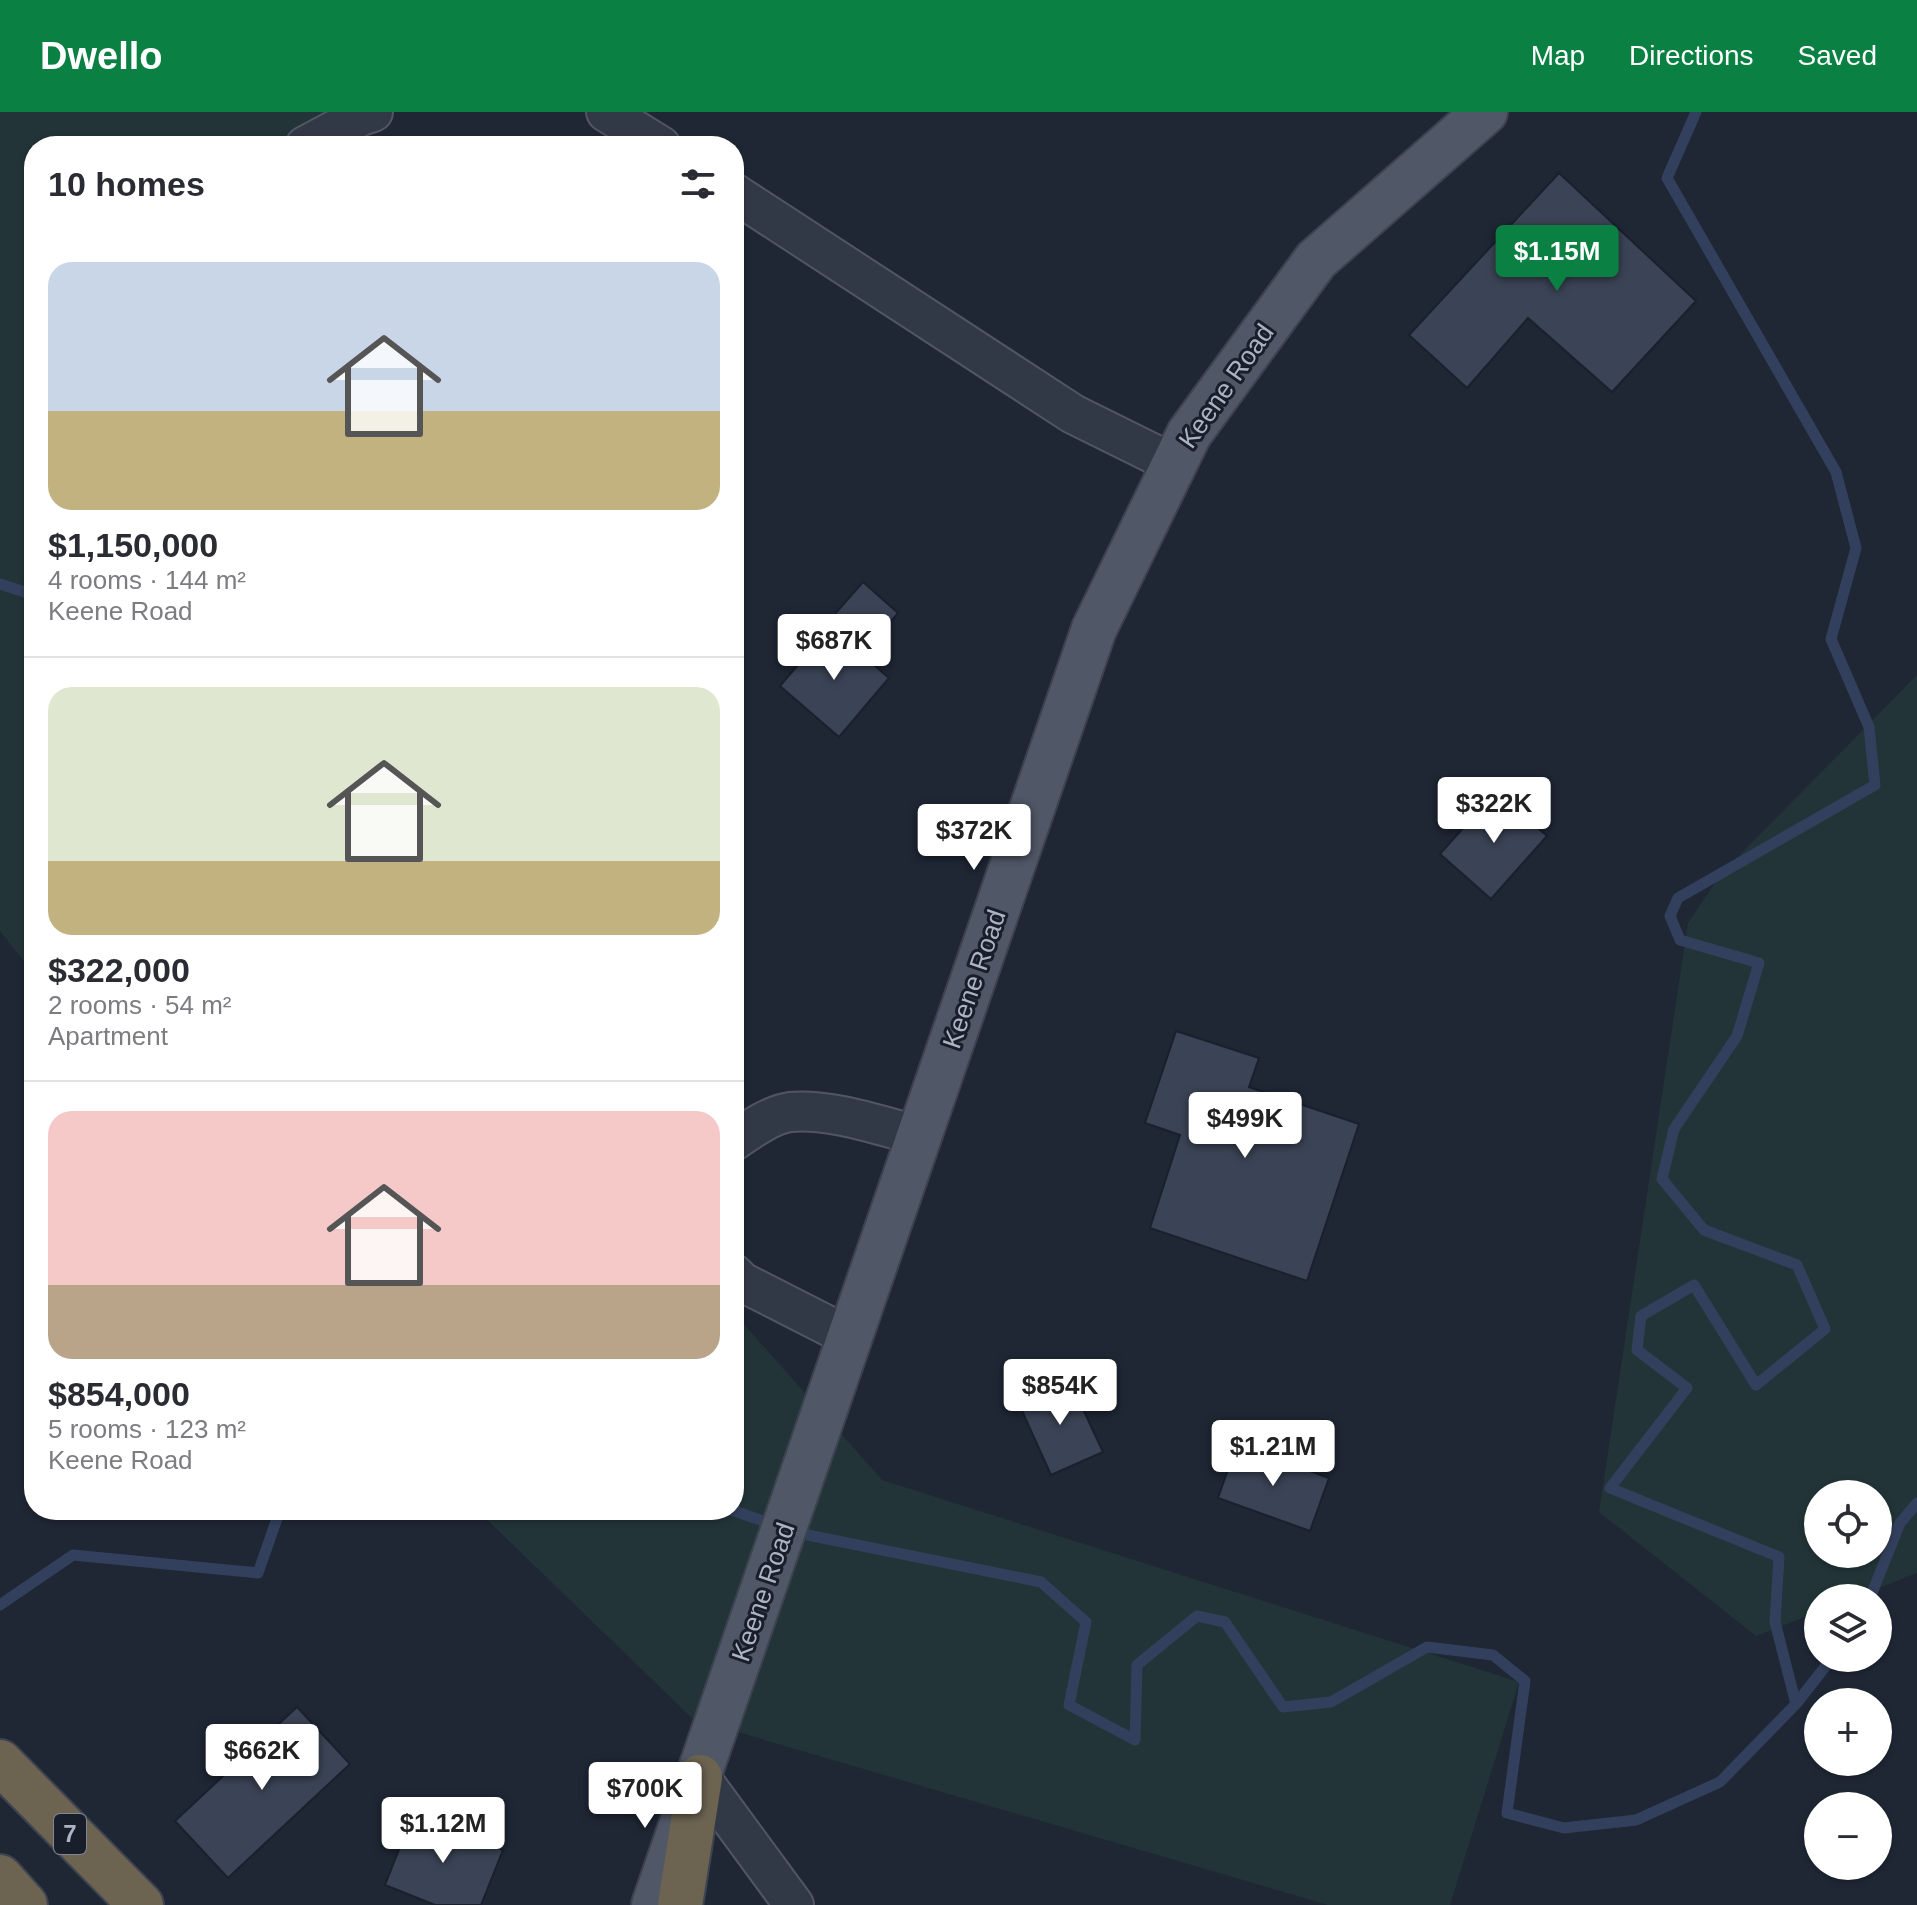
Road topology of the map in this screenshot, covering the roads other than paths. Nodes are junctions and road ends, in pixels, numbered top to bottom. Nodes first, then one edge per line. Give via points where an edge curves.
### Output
1 (373, 112) edge
2 (606, 112) edge
3 (1485, 112) edge
4 (324, 136) edge
5 (645, 136) edge
6 (744, 200) edge
7 (1174, 464) junction
8 (744, 1134) edge
9 (920, 1136) junction
10 (744, 1283) edge
11 (850, 1337) junction
12 (0, 1762) edge
13 (700, 1777) junction
14 (0, 1877) edge
15 (25, 1905) edge
16 (141, 1905) edge
17 (654, 1905) edge
18 (680, 1905) edge
19 (794, 1905) edge

1 - 4 street
2 - 5 street
3 - 7 main road, Keene Road via 1316,260 1189,434
6 - 7 street via 1073,414
7 - 9 main road, Keene Road via 1094,629
8 - 9 street via 788,1112 855,1120
9 - 11 main road, Keene Road
10 - 11 street
11 - 13 main road, Keene Road
12 - 16 highway, 7
13 - 17 main road, Keene Road
13 - 18 highway
13 - 19 street
14 - 15 highway

